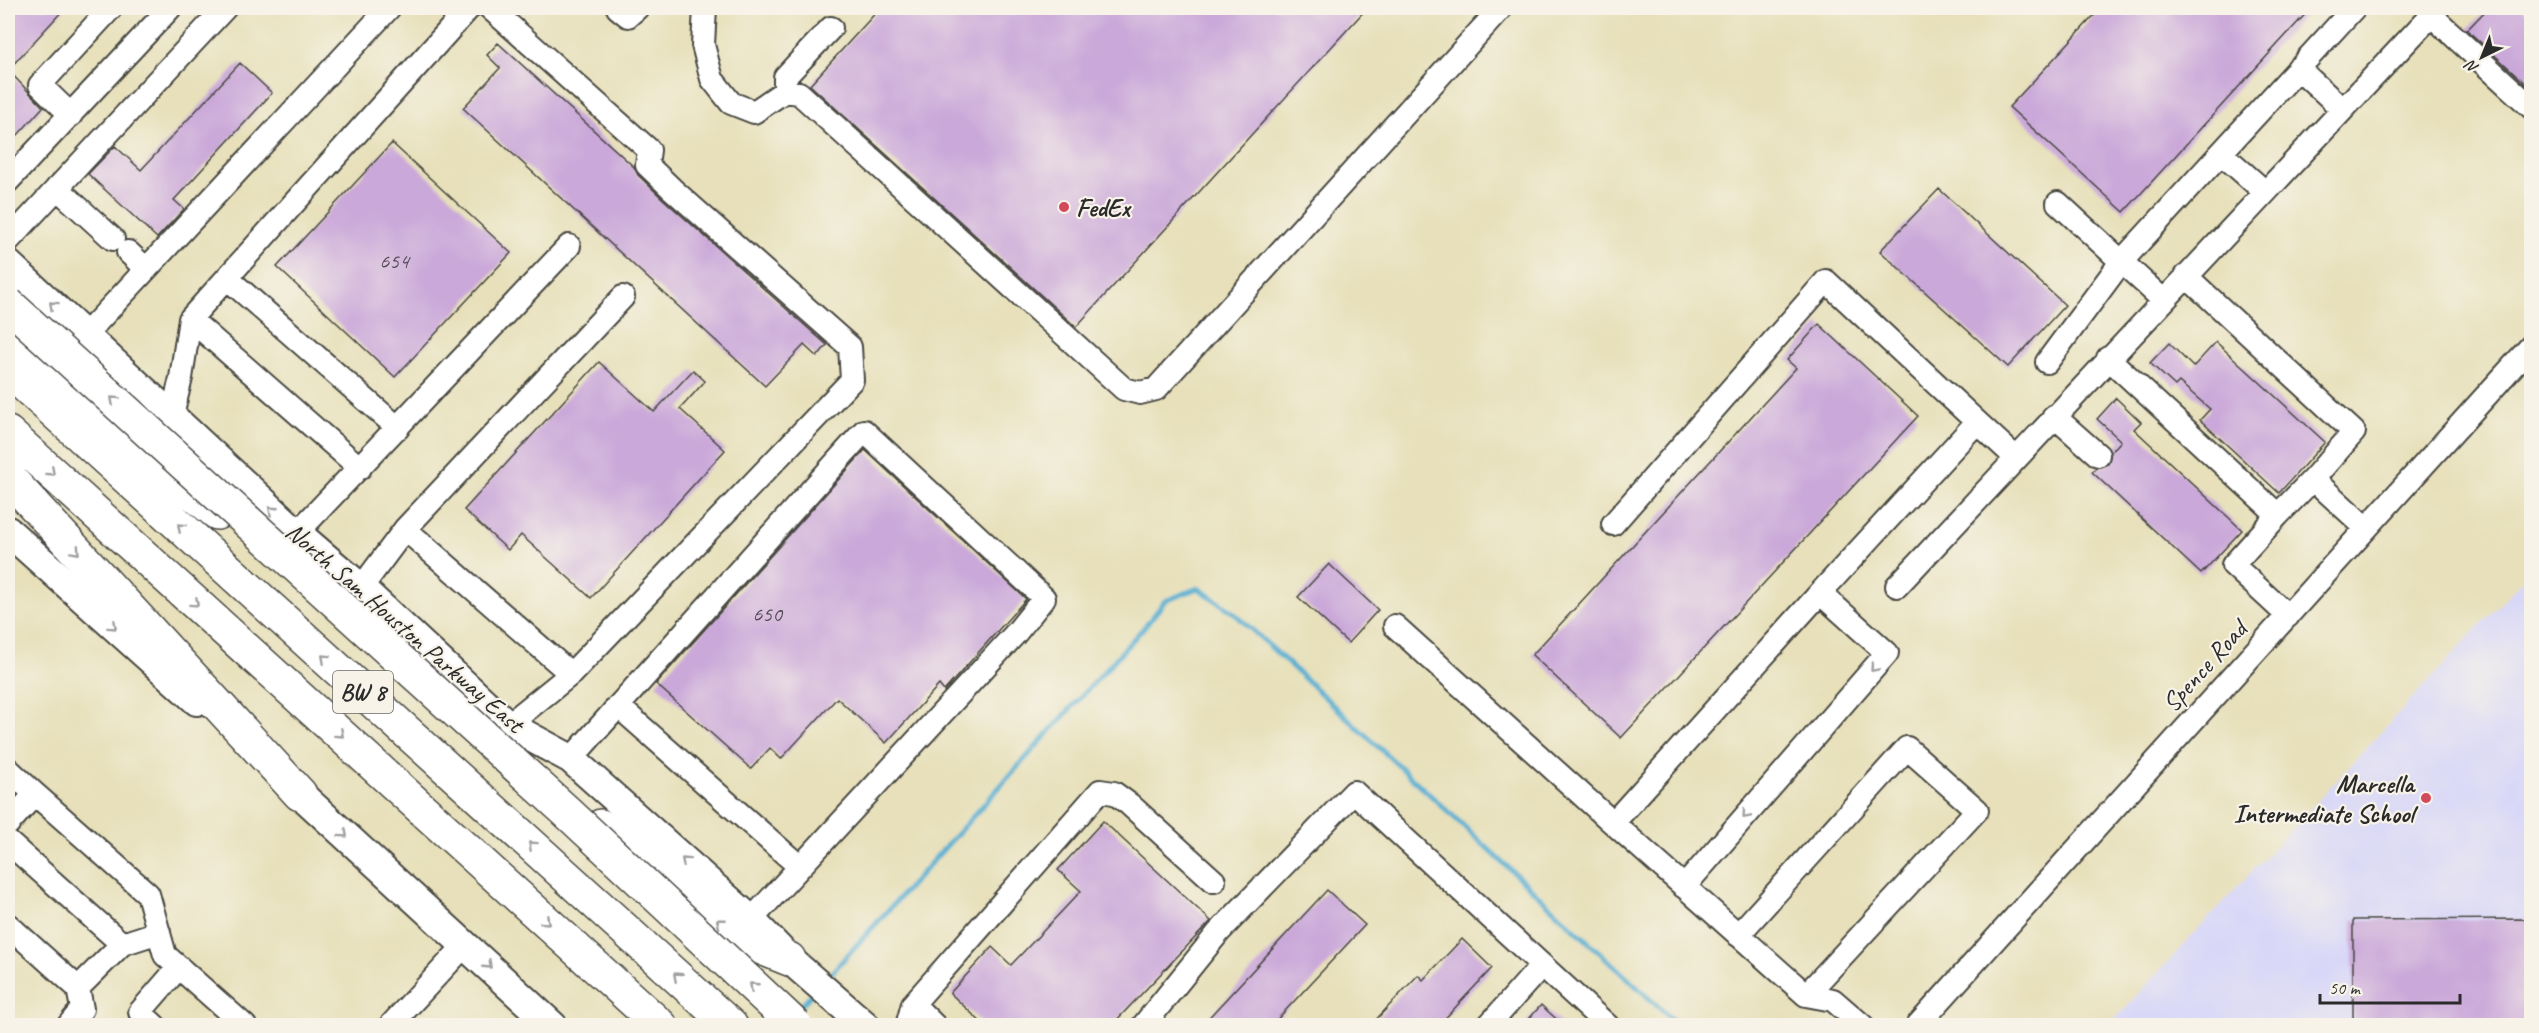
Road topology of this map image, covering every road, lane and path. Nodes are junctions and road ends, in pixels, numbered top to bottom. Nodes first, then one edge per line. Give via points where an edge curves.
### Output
1 (111, 8) edge
2 (170, 8) edge
3 (225, 8) edge
4 (388, 8) edge
5 (469, 8) edge
6 (490, 8) edge
7 (618, 8) edge
8 (638, 8) edge
9 (705, 8) edge
10 (1501, 8) edge
11 (2354, 8) edge
12 (2434, 11) edge
13 (831, 28) dead end
14 (2298, 68) junction
15 (785, 91) junction
16 (2532, 108) edge
17 (2342, 109) junction
18 (71, 115) junction
19 (2221, 153) junction
20 (10, 173) edge
21 (57, 188) junction
22 (2265, 192) junction
23 (2058, 203) dead end
24 (8, 241) edge
25 (569, 246) dead end
26 (2121, 262) junction
27 (8, 264) edge
28 (146, 269) junction
29 (2186, 276) junction
30 (227, 278) junction
31 (623, 297) dead end
32 (2163, 300) junction
33 (8, 304) edge
34 (190, 319) junction
35 (86, 334) junction
36 (2532, 345) edge
37 (8, 348) edge
38 (2108, 358) junction
39 (2047, 362) dead end
40 (8, 369) edge
41 (171, 415) junction
42 (2054, 416) junction
43 (1977, 422) junction
44 (398, 428) junction
45 (8, 432) edge
46 (2098, 455) dead end
47 (2015, 457) junction
48 (360, 468) junction
49 (8, 477) edge
50 (2313, 479) junction
51 (2278, 515) junction
52 (1613, 524) dead end
53 (2366, 528) junction
54 (405, 529) junction
55 (8, 531) edge
56 (297, 533) junction
57 (1897, 586) dead end
58 (361, 588) junction
59 (1820, 593) junction
60 (2288, 616) junction
61 (1395, 626) dead end
62 (572, 674) junction
63 (618, 706) junction
64 (508, 725) junction
65 (571, 759) junction
66 (8, 769) edge
67 (35, 794) junction
68 (300, 794) junction
69 (1613, 823) junction
70 (8, 824) edge
71 (8, 842) edge
72 (800, 867) junction
73 (1214, 881) dead end
74 (1684, 887) junction
75 (751, 921) junction
76 (8, 925) edge
77 (159, 932) junction
78 (1738, 935) junction
79 (122, 944) junction
80 (466, 944) junction
81 (789, 959) junction
82 (1542, 965) junction
83 (179, 967) junction
84 (78, 988) junction
85 (1806, 995) junction
86 (913, 1004) junction
87 (726, 1020) edge
88 (68, 1026) edge
89 (155, 1026) edge
90 (245, 1026) edge
91 (390, 1026) edge
92 (553, 1026) edge
93 (661, 1026) edge
94 (796, 1026) edge
95 (866, 1026) edge
96 (907, 1026) edge
97 (936, 1026) edge
98 (1143, 1026) edge
99 (1488, 1026) edge
100 (1608, 1026) edge
101 (1863, 1026) edge
102 (1917, 1026) edge

1 - 18 street via 40,85
2 - 18 street
3 - 21 street
4 - 28 street
5 - 30 street
6 - 62 street via 649,150 647,165 672,189 850,347 852,380
7 - 8 street via 628,16
9 - 15 street via 704,45 712,79 731,103 754,112
10 - 15 street via 1156,389 1140,393 1124,389 799,93
11 - 14 street
12 - 16 street
12 - 17 street
13 - 15 street via 786,77
14 - 17 street
14 - 19 street
17 - 22 street
18 - 20 street
19 - 22 street
19 - 26 street
21 - 24 street
21 - 28 street
22 - 29 street
23 - 26 street
25 - 44 street
26 - 32 street
26 - 39 street
35 -> 27 main road, North Sam Houston Parkway East
28 - 35 street
29 - 32 street
29 - 50 street via 2354,432
30 - 34 street
30 - 44 street
31 - 54 street
32 - 38 street
94 -> 33 highway, bridge via 567,812
34 - 41 street
34 - 48 street
35 - 41 main road, North Sam Houston Parkway East
36 - 53 street, Spence Road
81 -> 37 highway via 741,940 91,410
38 - 42 street
38 - 51 street
87 -> 40 highway, BW 8
56 -> 41 main road, North Sam Houston Parkway East
42 - 46 street
42 - 47 street
43 - 47 street
43 - 52 street via 1826,281
43 - 59 street
44 - 48 street
45 -> 93 highway, BW 8
47 - 57 street
48 - 56 street
49 -> 68 highway
50 - 51 street
50 - 53 street
51 - 60 street via 2233,565
53 - 60 street, Spence Road
54 - 58 street
54 - 62 street
55 -> 68 main road
56 - 58 main road, North Sam Houston Parkway East
58 - 64 main road, North Sam Houston Parkway East
59 - 69 street
59 -> 74 street via 1887,653
60 - 102 street, Spence Road
61 - 69 street
62 - 64 street
63 - 65 street
63 - 72 street
63 - 72 street via 864,431 1044,598
64 - 65 main road, North Sam Houston Parkway East
75 -> 65 main road, North Sam Houston Parkway East
66 - 67 street
67 - 70 street
67 - 77 street via 148,894
68 -> 80 main road
69 - 74 street
71 - 79 street
72 - 75 street
73 - 86 street via 1129,804 1114,793 1100,791
74 - 78 street
75 - 81 main road, North Sam Houston Parkway East
76 - 84 street
77 - 79 street
77 - 83 street via 165,955
78 - 85 street
78 - 85 street via 1907,748 1977,810
79 - 84 street
80 - 91 street
80 -> 92 main road
81 - 95 main road, North Sam Houston Parkway East
82 - 98 street via 1354,792 1218,933
82 - 99 street
82 - 100 street
83 - 89 street via 140,1012
83 - 90 street
84 - 88 street via 82,1010
85 - 101 street via 1833,1000
86 - 96 street
86 - 97 street

